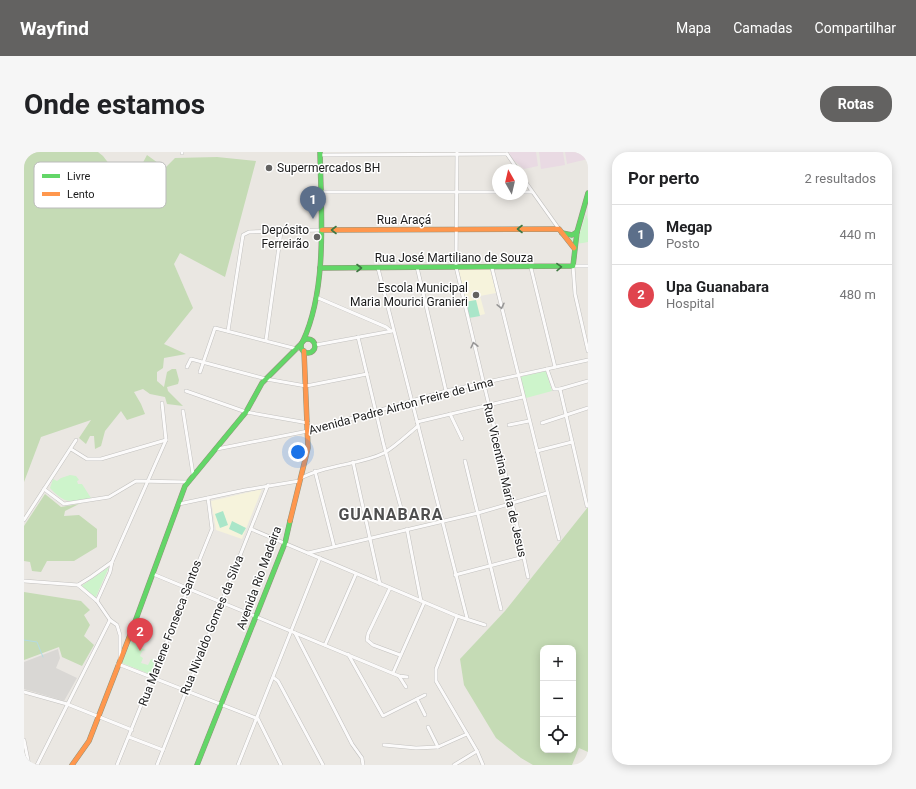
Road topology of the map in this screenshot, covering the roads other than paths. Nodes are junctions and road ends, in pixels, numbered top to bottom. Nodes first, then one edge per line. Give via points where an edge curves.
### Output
1 (320, 153) edge
2 (457, 153) edge
3 (506, 153) edge
4 (514, 164) edge
5 (528, 186) edge
6 (456, 191) junction
7 (321, 192) junction
8 (492, 192) edge
9 (528, 192) edge
10 (532, 192) junction
11 (588, 192) edge
12 (456, 229) junction
13 (559, 229) junction
14 (322, 230) junction
15 (281, 232) junction
16 (576, 232) junction
17 (562, 234) junction
18 (574, 248) junction
19 (573, 266) junction
20 (588, 266) edge
21 (417, 267) junction
22 (456, 267) junction
23 (320, 268) junction
24 (378, 268) junction
25 (492, 268) junction
26 (531, 268) junction
27 (316, 297) junction
28 (310, 323) junction
29 (228, 331) junction
30 (392, 331) junction
31 (358, 337) junction
32 (266, 340) junction
33 (313, 340) junction
34 (302, 342) junction
35 (316, 345) junction
36 (301, 350) junction
37 (588, 351) edge
38 (311, 352) junction
39 (588, 360) edge
40 (203, 362) junction
41 (187, 367) dead end
42 (305, 367) junction
43 (555, 367) junction
44 (547, 369) junction
45 (200, 372) dead end
46 (367, 374) junction
47 (518, 375) junction
48 (266, 379) junction
49 (588, 381) edge
50 (483, 383) junction
51 (306, 386) junction
52 (560, 389) junction
53 (186, 391) dead end
54 (446, 391) junction
55 (523, 397) junction
56 (411, 401) junction
57 (162, 403) dead end
58 (488, 406) junction
59 (588, 408) edge
60 (183, 411) dead end
61 (246, 412) junction
62 (375, 412) junction
63 (450, 414) junction
64 (567, 416) junction
65 (529, 421) junction
66 (417, 422) junction
67 (308, 423) junction
68 (542, 423) dead end
69 (418, 426) junction
70 (509, 426) dead end
71 (308, 431) junction
72 (462, 439) dead end
73 (76, 440) dead end
74 (166, 440) junction
75 (572, 442) junction
76 (71, 448) junction
77 (214, 449) junction
78 (386, 451) junction
79 (537, 451) junction
80 (466, 461) dead end
81 (353, 462) junction
82 (315, 471) junction
83 (193, 474) junction
84 (300, 480) junction
85 (148, 481) junction
86 (187, 482) junction
87 (268, 485) junction
88 (44, 488) junction
89 (547, 493) junction
90 (208, 498) junction
91 (512, 502) junction
92 (179, 504) junction
93 (587, 506) dead end
94 (478, 512) junction
95 (404, 519) dead end
96 (24, 520) edge
97 (441, 521) junction
98 (251, 529) junction
99 (407, 529) junction
100 (370, 537) junction
101 (559, 539) dead end
102 (285, 543) junction
103 (334, 546) junction
104 (308, 553) junction
105 (524, 557) junction
106 (320, 558) junction
107 (112, 562) junction
108 (490, 566) junction
109 (152, 574) junction
110 (356, 574) junction
111 (455, 575) junction
112 (528, 577) dead end
113 (24, 581) edge
114 (380, 584) junction
115 (78, 585) junction
116 (188, 588) junction
117 (390, 588) junction
118 (97, 601) junction
119 (422, 602) junction
120 (222, 603) junction
121 (501, 609) dead end
122 (255, 616) junction
123 (457, 616) junction
124 (467, 618) junction
125 (110, 620) junction
126 (485, 625) dead end
127 (294, 632) junction
128 (325, 645) junction
129 (348, 654) junction
130 (400, 655) junction
131 (119, 662) junction
132 (393, 673) junction
133 (399, 676) junction
134 (407, 677) dead end
135 (153, 678) junction
136 (274, 678) junction
137 (406, 687) dead end
138 (186, 691) junction
139 (24, 692) edge
140 (425, 695) dead end
141 (417, 699) junction
142 (67, 704) junction
143 (221, 705) junction
144 (425, 715) dead end
145 (99, 717) junction
146 (258, 719) junction
147 (428, 727) dead end
148 (132, 730) junction
149 (466, 734) junction
150 (129, 737) junction
151 (24, 740) edge
152 (384, 745) dead end
153 (438, 747) junction
154 (163, 750) junction
155 (477, 751) junction
156 (364, 764) edge
157 (29, 765) edge
158 (37, 765) edge
159 (72, 765) edge
160 (117, 765) edge
161 (157, 765) edge
162 (197, 765) edge
163 (238, 765) edge
164 (281, 765) edge
165 (323, 765) edge
166 (454, 765) edge
167 (483, 765) edge

1 - 2 street
1 - 7 street
2 - 3 street
2 - 6 street, Rua Vicentina Maria de Jesus
3 - 4 street
5 - 10 street
6 - 7 street
6 - 8 street
6 - 12 street, Rua Vicentina Maria de Jesus
7 - 14 street
9 - 10 street
10 - 13 street
11 - 16 street
13 -> 12 street, Rua Araçá
12 -> 14 street, Rua Araçá
12 - 22 street, Rua Vicentina Maria de Jesus
13 - 17 street
14 - 15 street, Rua Araçá
14 - 23 street
15 - 29 street, Rua Araçá via 249,232 243,235
15 - 32 street
16 - 17 street via 572,235
16 - 18 street
17 - 18 street
18 - 19 street
19 - 20 street, Rua José Martiliano de Souza
26 -> 19 street, Rua José Martiliano de Souza
19 - 37 street via 575,294
21 - 22 street, Rua José Martiliano de Souza
21 - 24 street, Rua José Martiliano de Souza
21 - 54 street
22 - 25 street, Rua José Martiliano de Souza
50 -> 22 street, Rua Vicentina Maria de Jesus
23 -> 24 street, Rua José Martiliano de Souza
23 - 27 street
24 - 30 street
25 - 26 street, Rua José Martiliano de Souza
25 -> 47 street
26 - 43 street
27 - 28 street
27 - 30 street
28 - 33 street
28 - 34 street
29 - 32 street
29 - 40 street via 215,328
30 - 31 street
30 - 56 street
31 - 35 street
31 - 46 street
32 - 36 street
33 - 34 street via 309,338
33 - 35 street
34 - 36 street
35 - 38 street
36 - 38 street
36 - 42 street, Avenida Rio Madeira
36 - 48 street
38 - 42 street, Avenida Rio Madeira
39 - 43 street, Avenida Padre Airton Freire de Lima
40 - 41 street via 191,359
40 - 45 street
40 - 48 street
42 - 51 street, Avenida Rio Madeira
43 - 44 street, Avenida Padre Airton Freire de Lima
44 - 47 street, Avenida Padre Airton Freire de Lima
44 - 52 street via 554,389
46 - 51 street
46 - 62 street
47 - 50 street, Avenida Padre Airton Freire de Lima
47 - 55 street
48 - 51 street
48 - 61 street
49 - 52 street
50 - 54 street, Avenida Padre Airton Freire de Lima
50 - 58 street, Rua Vicentina Maria de Jesus
51 - 67 street, Avenida Rio Madeira
52 - 64 street
53 - 61 street
54 - 56 street, Avenida Padre Airton Freire de Lima
55 - 58 street, Avenida Padre Airton Freire de Lima
55 - 65 street
56 - 62 street, Avenida Padre Airton Freire de Lima
56 - 66 street
57 - 74 street
58 - 63 street, Avenida Padre Airton Freire de Lima
58 - 91 street, Rua Vicentina Maria de Jesus
59 - 64 street
60 - 83 street
61 - 67 street
61 - 77 street
62 - 71 street, Avenida Padre Airton Freire de Lima
62 - 78 street
63 - 66 street, Avenida Padre Airton Freire de Lima
63 - 72 street
64 - 68 street
64 - 75 street
65 - 70 street
65 - 79 street
66 - 69 street
67 - 71 street, Avenida Rio Madeira
69 - 78 street, Avenida Padre Airton Freire de Lima
69 - 97 street
71 - 77 street, Avenida Padre Airton Freire de Lima
71 - 84 street, Avenida Rio Madeira via 308,448
73 - 76 street
74 - 76 street via 101,459 87,459
74 - 85 street
75 - 79 street
75 - 93 street
76 - 88 street
77 - 83 street
78 - 81 street, Avenida Padre Airton Freire de Lima
78 - 95 street
79 - 89 street
80 - 94 street
81 - 82 street, Avenida Padre Airton Freire de Lima
81 - 100 street
82 - 84 street, Avenida Padre Airton Freire de Lima
82 - 103 street
83 - 86 street
84 - 87 street, Avenida Padre Airton Freire de Lima
84 - 102 street, Avenida Rio Madeira
85 - 86 street
85 - 88 street via 136,481 109,498 64,504
85 - 107 street
86 - 92 street
87 - 90 street, Avenida Padre Airton Freire de Lima
87 - 98 street, Rua Nivaldo Gomes da Silva
88 - 96 street
89 - 91 street
89 - 101 street
90 - 92 street, Avenida Padre Airton Freire de Lima
90 - 116 street, Rua Marlene Fonseca Santos via 212,529
91 - 94 street
91 - 105 street, Rua Vicentina Maria de Jesus
92 - 109 street
94 - 97 street
94 - 108 street
97 - 99 street
97 - 111 street
98 - 102 street
98 - 120 street, Rua Nivaldo Gomes da Silva
99 - 100 street
99 - 119 street
100 - 103 street
100 - 114 street
102 - 104 street
102 - 122 street, Avenida Rio Madeira
103 - 104 street
104 - 106 street
105 - 108 street
105 - 112 street, Rua Vicentina Maria de Jesus
106 - 110 street
106 - 127 street
107 - 115 street
107 - 118 street
108 - 111 street
108 - 121 street
109 - 116 street
109 - 131 street
110 - 114 street
110 - 128 street
111 - 124 street
113 - 115 street
114 - 117 street
115 - 118 street
116 - 120 street
116 - 135 street, Rua Marlene Fonseca Santos
117 - 119 street
117 - 130 street via 367,640 373,645
118 - 125 street
119 - 123 street
119 - 130 street
120 - 122 street
120 - 138 street, Rua Nivaldo Gomes da Silva
122 - 127 street
122 - 143 street, Avenida Rio Madeira
123 - 124 street
123 - 149 street via 436,669 437,684
124 - 126 street
125 - 131 street via 117,625 120,635
125 - 142 street
127 - 128 street
127 - 136 street
127 - 156 street
128 - 129 street
129 - 132 street
129 - 141 street via 383,716
130 - 132 street
131 - 135 street
131 - 145 street
132 - 133 street
133 - 134 street
133 - 137 street
135 - 138 street
135 - 148 street, Rua Marlene Fonseca Santos
136 - 146 street
136 - 165 street via 278,681
138 - 143 street
138 - 154 street, Rua Nivaldo Gomes da Silva
139 - 142 street
140 - 141 street
141 - 144 street
142 - 145 street
142 - 158 street
143 - 146 street
143 - 162 street, Avenida Rio Madeira
145 - 148 street
145 - 159 street via 89,741
146 - 163 street
146 - 164 street
147 - 153 street
148 - 150 street, Rua Marlene Fonseca Santos
149 - 153 street
149 - 155 street
150 - 154 street
150 - 160 street, Rua Marlene Fonseca Santos
151 - 157 street
152 - 153 street
154 - 161 street, Rua Nivaldo Gomes da Silva
155 - 166 street
155 - 167 street

